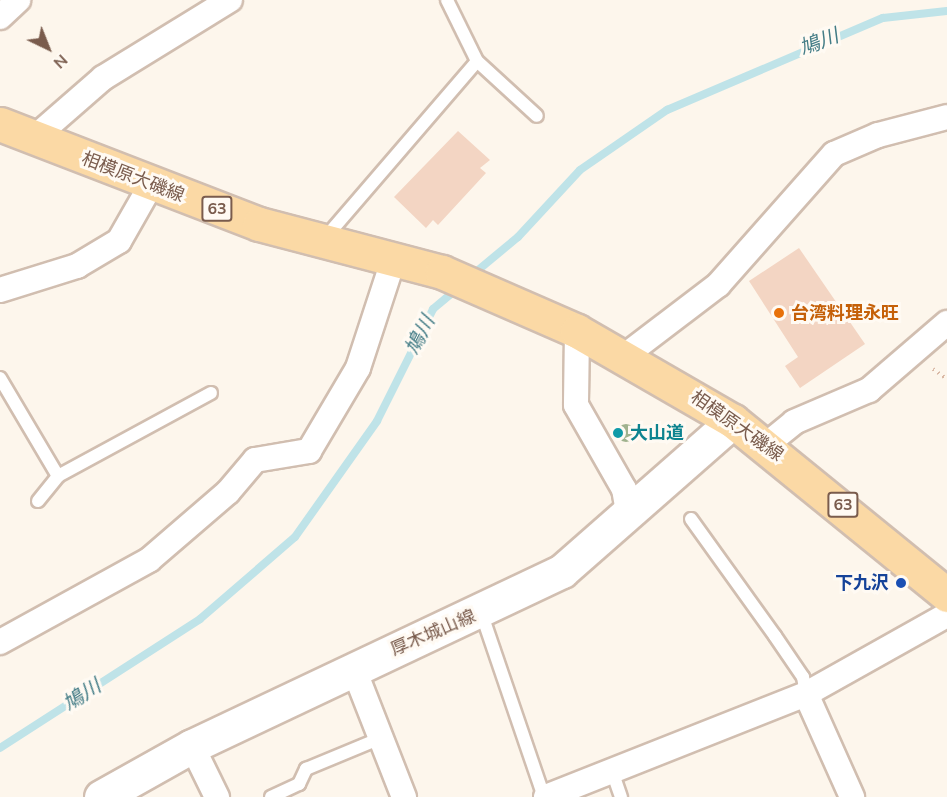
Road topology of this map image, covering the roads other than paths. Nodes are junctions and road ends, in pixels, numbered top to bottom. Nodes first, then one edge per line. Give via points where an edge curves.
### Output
1 (18, 0) edge
2 (231, 0) edge
3 (447, 0) edge
4 (0, 16) edge
5 (477, 62) junction
6 (537, 116) dead end
7 (947, 117) edge
8 (0, 124) edge
9 (33, 139) junction
10 (151, 185) junction
11 (324, 239) junction
12 (394, 258) junction
13 (0, 290) edge
14 (947, 323) edge
15 (577, 331) junction
16 (626, 355) junction
17 (0, 378) edge
18 (210, 393) dead end
19 (733, 421) junction
20 (766, 444) junction
21 (58, 476) junction
22 (38, 501) dead end
23 (629, 517) junction
24 (691, 519) dead end
25 (947, 595) edge
26 (481, 612) junction
27 (947, 615) edge
28 (0, 642) edge
29 (353, 667) junction
30 (806, 694) junction
31 (381, 738) junction
32 (192, 746) junction
33 (612, 771) junction
34 (101, 797) edge
35 (217, 797) edge
36 (271, 797) edge
37 (404, 797) edge
38 (545, 797) edge
39 (621, 797) edge
40 (852, 797) edge

1 - 4 street
2 - 9 street via 103,78
3 - 5 lane
5 - 6 lane
5 - 11 lane
7 - 16 street via 878,135 834,154 718,285
8 - 9 main road, 相模原大磯線 / 63
9 - 10 main road, 相模原大磯線 / 63
10 - 11 main road, 相模原大磯線 / 63 via 259,224
10 - 13 street via 136,218 112,246 77,266
11 - 12 main road, 相模原大磯線 / 63
12 - 15 main road, 相模原大磯線 / 63 via 501,295
12 - 28 street via 358,368 309,451 255,460 228,492 149,560
14 - 20 street via 869,390 794,422
15 - 16 main road, 相模原大磯線 / 63
15 - 23 street via 572,378 576,405 624,489
16 - 19 main road, 相模原大磯線 / 63
17 - 21 lane
18 - 21 lane
19 - 20 main road, 相模原大磯線 / 63
19 - 23 main road, 厚木城山線 via 695,451
20 - 25 main road, 相模原大磯線 / 63
21 - 22 lane
23 - 26 main road, 厚木城山線 via 562,571
24 - 30 lane via 803,677
26 - 29 main road, 厚木城山線
26 - 38 lane
27 - 30 street
29 - 31 street
29 - 32 main road, 厚木城山線
30 - 33 street
30 - 40 street
31 - 36 lane via 306,769 299,784
31 - 37 street
32 - 34 main road, 厚木城山線
32 - 35 street
33 - 38 street
33 - 39 lane

